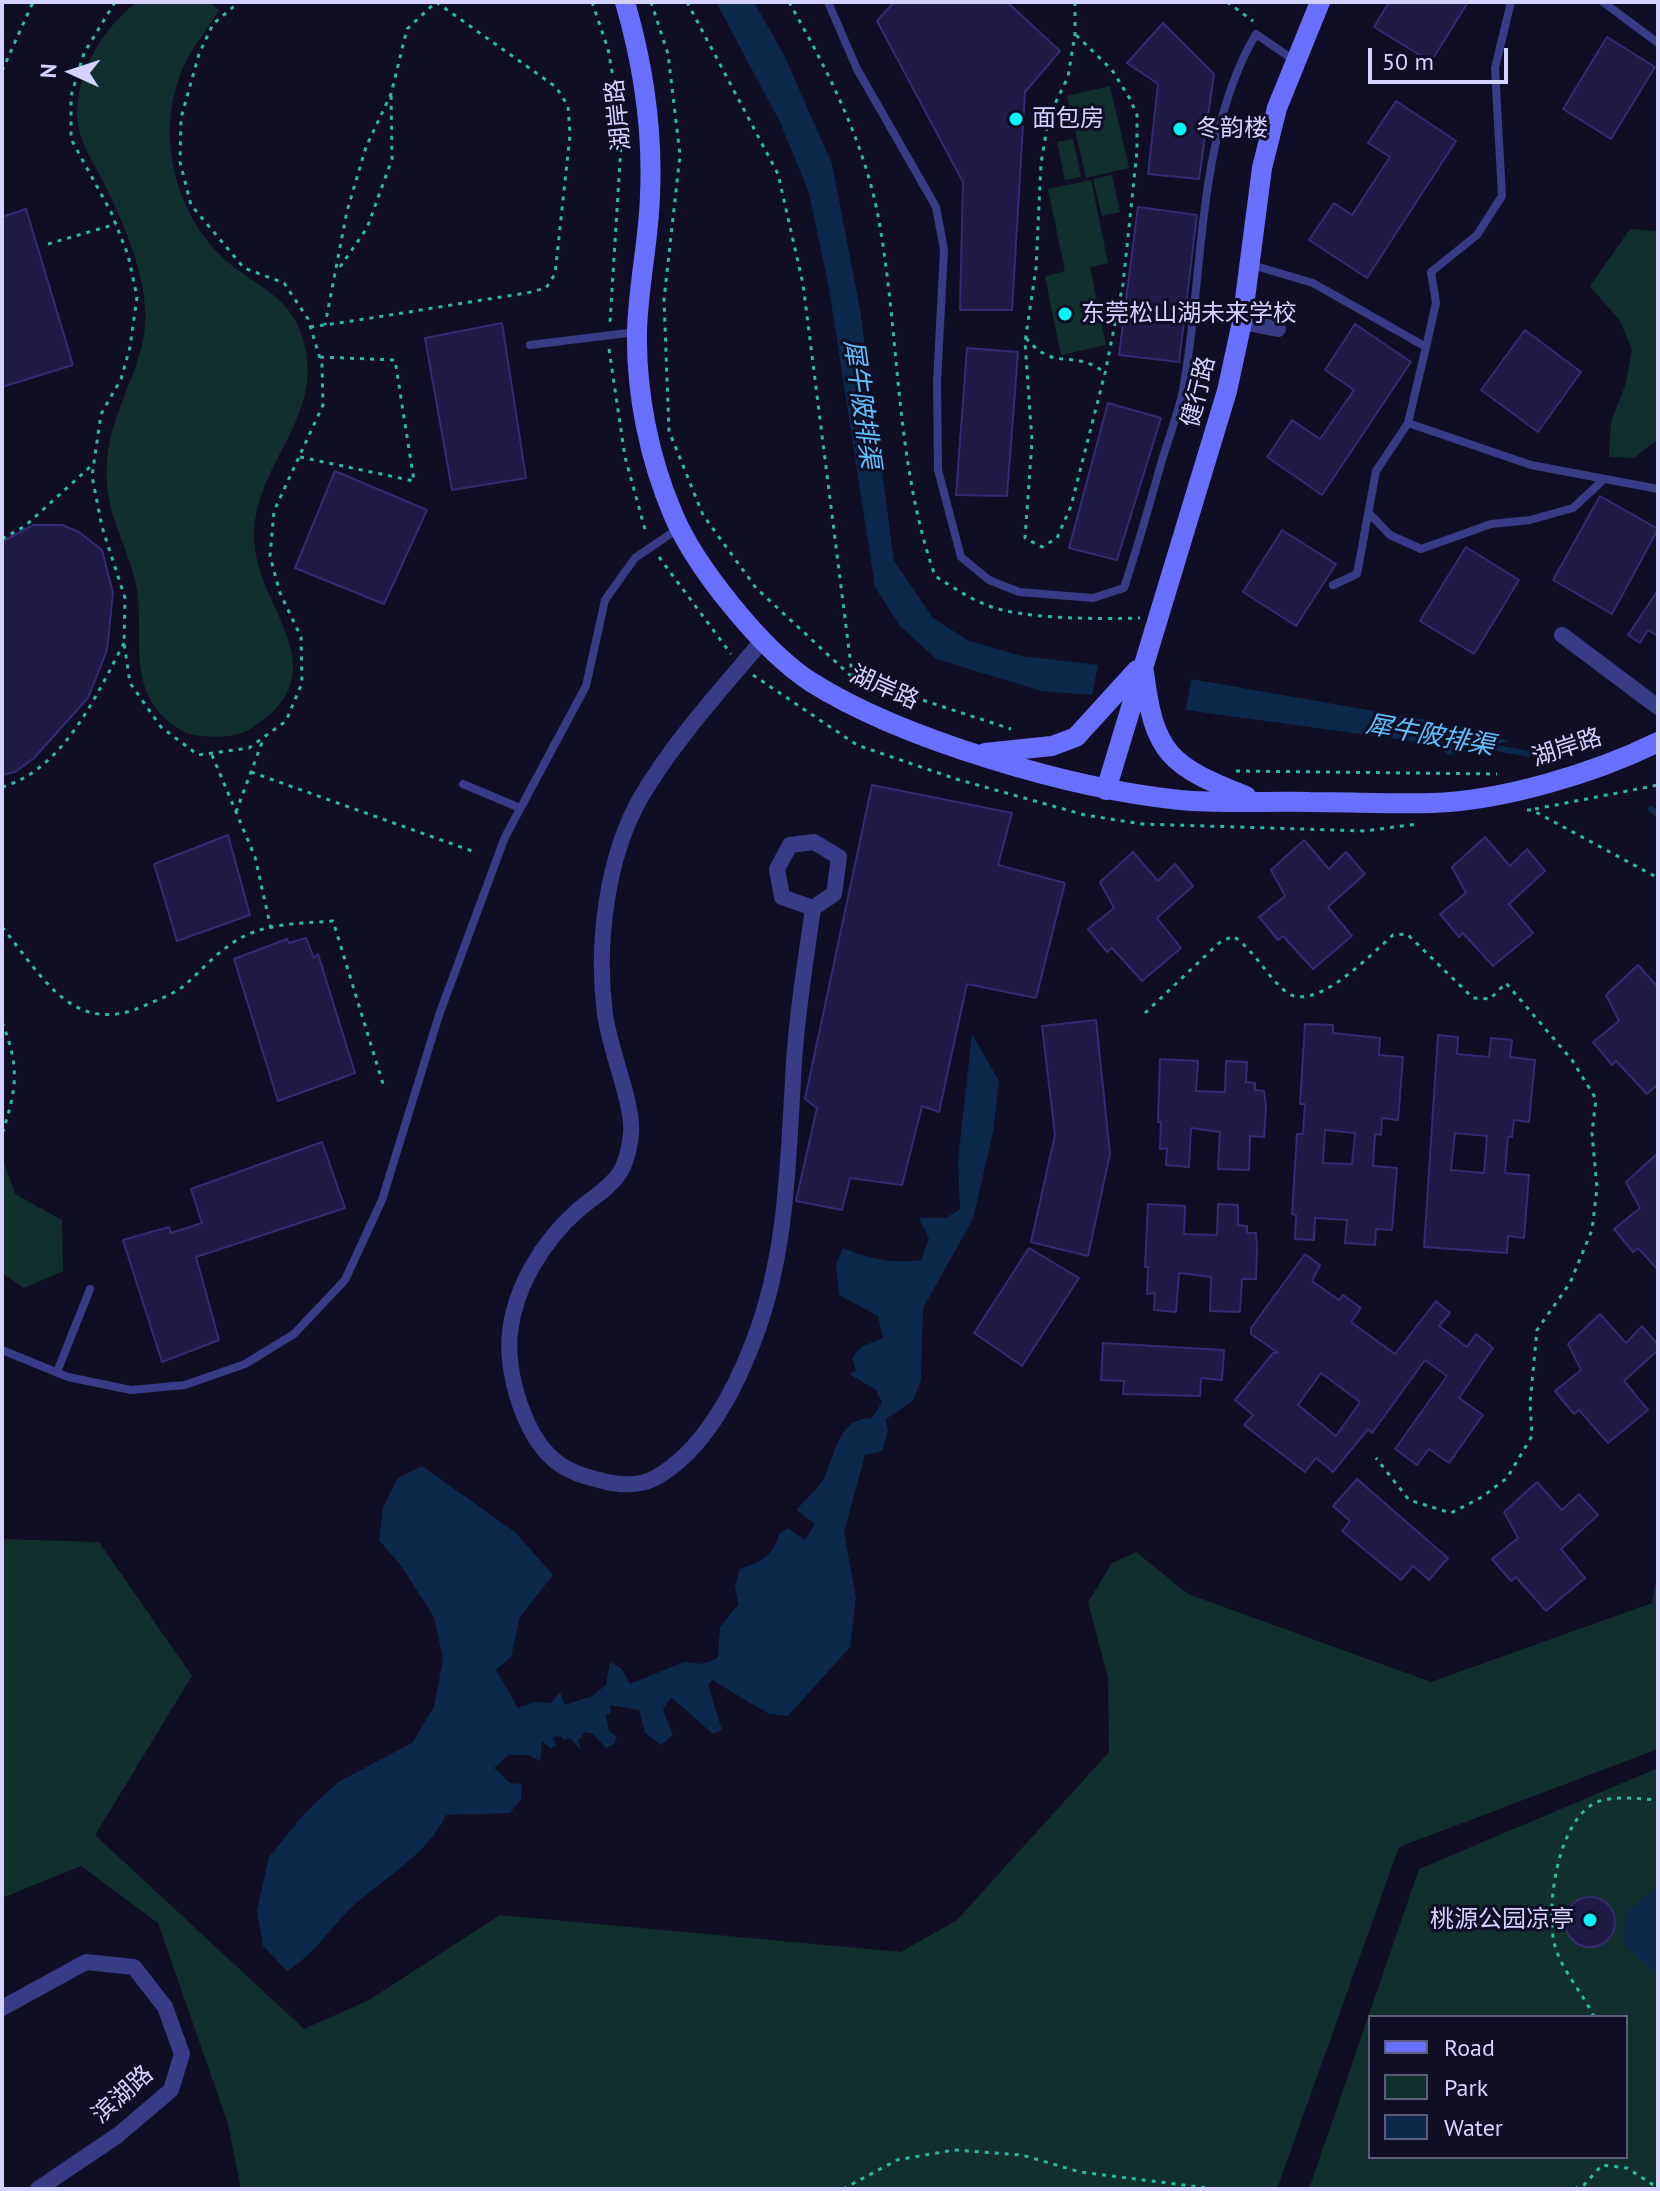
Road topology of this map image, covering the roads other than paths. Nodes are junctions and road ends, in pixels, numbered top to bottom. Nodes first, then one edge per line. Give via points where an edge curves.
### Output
1 (625, 2) edge
2 (828, 2) edge
3 (1320, 2) edge
4 (1511, 2) edge
5 (1603, 2) edge
6 (1658, 43) edge
7 (1295, 61) junction
8 (1249, 264) junction
9 (1242, 322) junction
10 (1278, 329) dead end
11 (637, 332) junction
12 (530, 345) dead end
13 (1426, 347) junction
14 (1408, 423) junction
15 (1602, 481) junction
16 (1658, 489) edge
17 (1369, 513) junction
18 (679, 527) junction
19 (1333, 585) dead end
20 (1562, 635) dead end
21 (762, 641) junction
22 (1143, 664) junction
23 (1658, 707) edge
24 (1658, 742) edge
25 (979, 754) junction
26 (463, 784) dead end
27 (1106, 790) junction
28 (1258, 801) junction
29 (520, 808) junction
30 (813, 908) junction
31 (90, 1289) dead end
32 (2, 1350) edge
33 (57, 1372) junction
34 (2, 2008) edge
35 (38, 2189) edge

1 - 11 street, 湖岸路 via 650,145
2 - 7 lane via 857,69 936,207 944,250 938,470 949,523 961,557 989,580 1019,592 1093,598 1124,588 1182,394 1208,192 1224,114 1256,34
3 - 7 street, 健行路
4 - 13 lane via 1495,68 1502,196 1477,235 1431,272 1436,303
5 - 6 lane
7 - 8 street, 健行路 via 1262,168
8 - 9 street, 健行路
8 - 13 lane via 1313,283
9 - 10 street
9 - 22 street, 健行路 via 1211,452
11 - 12 lane
11 - 18 street, 湖岸路 via 639,388 656,468
13 - 14 lane
14 - 15 lane via 1531,465
14 - 17 lane via 1376,471
15 - 16 lane
15 - 17 lane via 1573,508 1491,524 1421,549 1390,535
17 - 19 lane via 1357,574
18 - 21 street, 湖岸路 via 699,562
18 - 29 lane via 635,558 605,600 586,686
20 - 23 street
21 - 25 street, 湖岸路 via 799,673 857,708
21 - 30 street via 665,760 616,860 602,973 605,1015 631,1114 631,1135 623,1167 609,1190 577,1212 545,1249 520,1290 510,1331 510,1365 521,1409 557,1464 582,1476 617,1485 652,1481 688,1454 715,1419 754,1340 788,1192 794,1058
22 - 25 street via 1076,737 1052,746
22 - 27 street, 健行路
22 - 28 street via 1157,737 1178,763
24 - 28 street, 湖岸路 via 1573,777 1525,781 1436,803
25 - 27 street, 湖岸路
26 - 29 lane
27 - 28 street, 湖岸路 via 1183,801
29 - 33 lane via 439,1015 382,1200 345,1280 294,1334 245,1364 185,1385 131,1390
30 - 30 street via 834,894 839,857 814,842 790,845 777,869 782,897
31 - 33 lane
32 - 33 lane
34 - 35 street, 滨湖路 via 86,1962 134,1967 165,2007 182,2054 171,2090 118,2135

